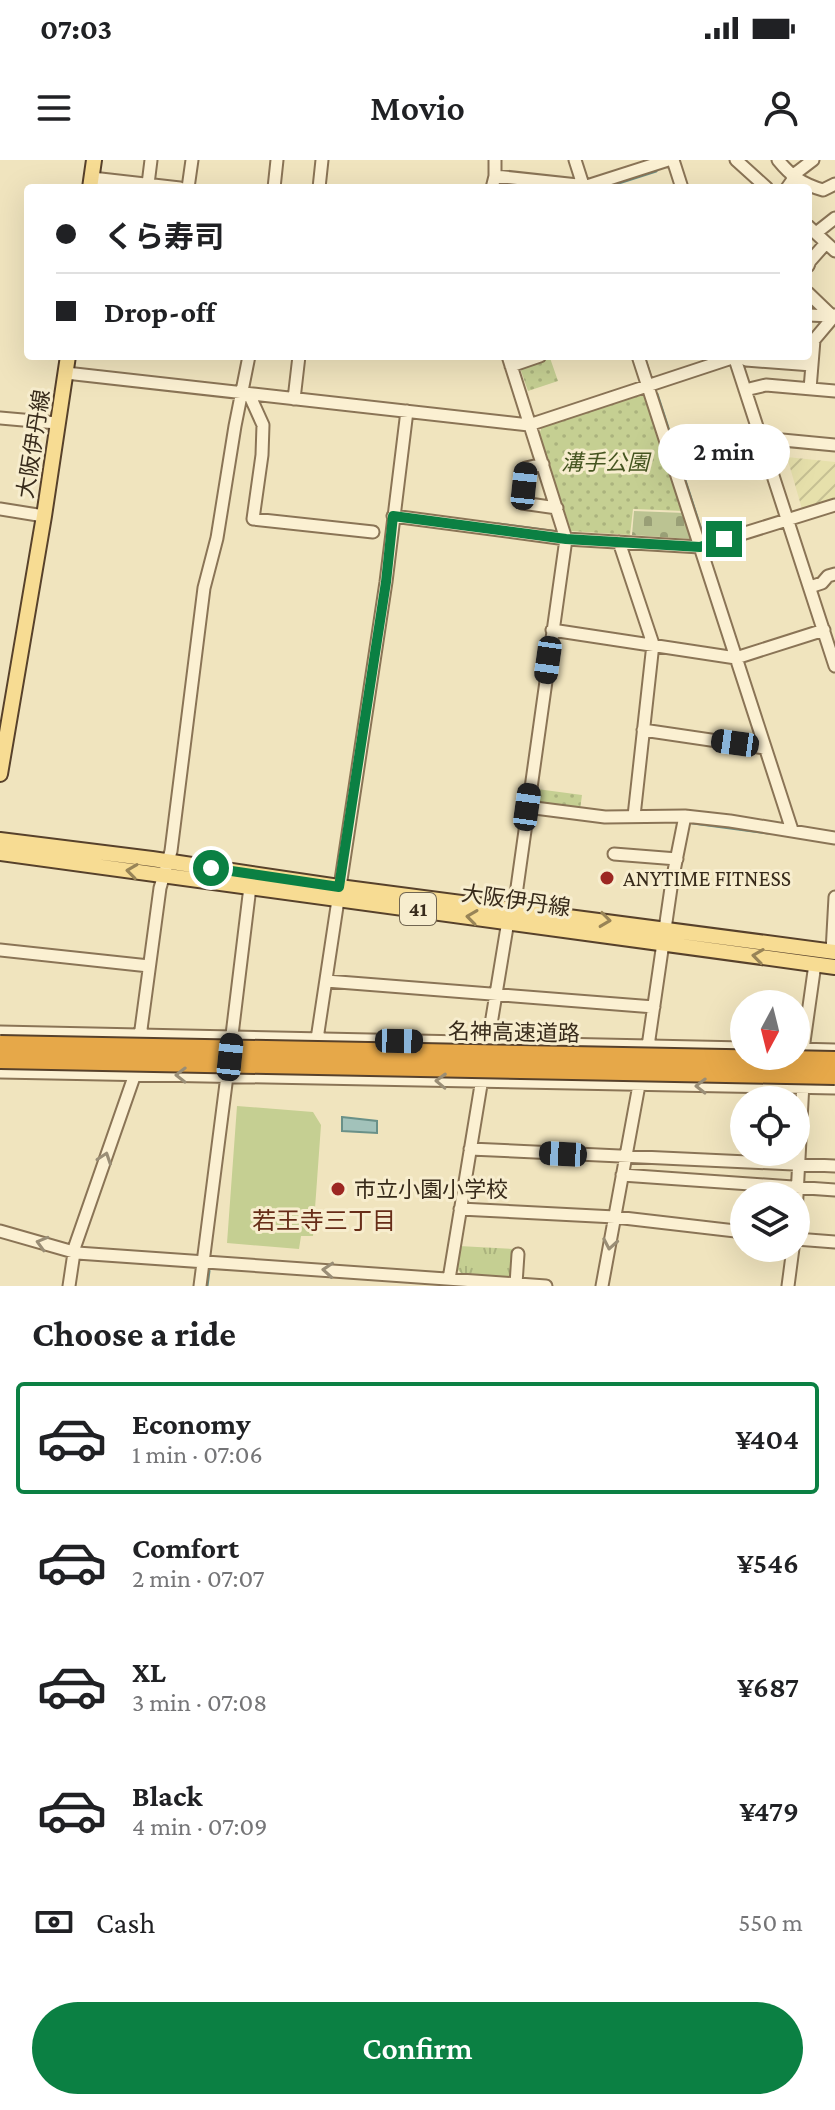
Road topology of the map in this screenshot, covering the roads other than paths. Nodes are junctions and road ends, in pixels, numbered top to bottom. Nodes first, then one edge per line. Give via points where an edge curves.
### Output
1 (94, 160) edge
2 (151, 160) edge
3 (192, 160) edge
4 (277, 160) edge
5 (322, 160) edge
6 (495, 160) edge
7 (575, 160) edge
8 (671, 160) edge
9 (736, 160) edge
10 (778, 160) edge
11 (813, 160) edge
12 (791, 181) edge
13 (494, 182) edge
14 (91, 183) edge
15 (148, 184) joint
16 (189, 184) edge
17 (274, 184) edge
18 (319, 184) edge
19 (530, 184) edge
20 (583, 184) edge
21 (594, 184) edge
22 (680, 184) edge
23 (763, 184) edge
24 (835, 184) edge
25 (812, 187) edge
26 (835, 218) edge
27 (812, 230) edge
28 (830, 247) edge
29 (812, 260) edge
30 (812, 297) edge
31 (812, 315) edge
32 (834, 316) edge
33 (68, 360) edge
34 (249, 360) edge
35 (299, 360) edge
36 (639, 360) edge
37 (733, 360) edge
38 (740, 360) edge
39 (761, 360) edge
40 (510, 361) edge
41 (812, 365) junction
42 (66, 373) junction
43 (648, 386) junction
44 (810, 389) junction
45 (745, 390) junction
46 (835, 391) edge
47 (245, 393) junction
48 (294, 399) junction
49 (407, 411) junction
50 (0, 418) edge
51 (57, 423) junction
52 (530, 425) junction
53 (761, 438) junction
54 (835, 445) edge
55 (543, 464) junction
56 (835, 505) edge
57 (557, 508) junction
58 (0, 509) edge
59 (44, 516) junction
60 (393, 516) junction
61 (788, 519) junction
62 (373, 532) dead end
63 (566, 539) junction
64 (619, 542) junction
65 (700, 547) junction
66 (835, 574) edge
67 (816, 585) junction
68 (552, 630) junction
69 (824, 630) junction
70 (653, 644) junction
71 (736, 658) junction
72 (835, 666) edge
73 (643, 730) junction
74 (765, 748) junction
75 (0, 774) edge
76 (527, 807) junction
77 (634, 816) junction
78 (685, 816) junction
79 (792, 830) junction
80 (835, 838) edge
81 (0, 840) edge
82 (0, 853) edge
83 (614, 854) dead end
84 (677, 859) junction
85 (166, 868) junction
86 (250, 887) junction
87 (338, 893) junction
88 (835, 897) edge
89 (511, 915) junction
90 (666, 936) junction
91 (0, 950) edge
92 (834, 957) edge
93 (815, 964) junction
94 (149, 966) junction
95 (326, 981) junction
96 (810, 992) edge
97 (496, 994) junction
98 (654, 1007) junction
99 (0, 1032) edge
100 (140, 1036) junction
101 (232, 1038) junction
102 (318, 1039) junction
103 (487, 1042) junction
104 (0, 1044) edge
105 (648, 1046) junction
106 (730, 1048) edge
107 (810, 1049) edge
108 (835, 1050) edge
109 (0, 1060) edge
110 (835, 1060) edge
111 (0, 1072) edge
112 (135, 1074) junction
113 (228, 1076) junction
114 (835, 1076) edge
115 (319, 1077) junction
116 (481, 1082) junction
117 (641, 1085) junction
118 (730, 1086) edge
119 (810, 1087) edge
120 (835, 1088) edge
121 (470, 1149) junction
122 (625, 1156) junction
123 (730, 1161) edge
124 (810, 1165) edge
125 (835, 1166) edge
126 (622, 1175) junction
127 (730, 1183) edge
128 (810, 1189) edge
129 (835, 1190) edge
130 (460, 1209) junction
131 (615, 1217) junction
132 (730, 1230) edge
133 (0, 1231) edge
134 (810, 1240) edge
135 (835, 1242) edge
136 (74, 1252) junction
137 (518, 1254) dead end
138 (203, 1261) junction
139 (791, 1262) edge
140 (449, 1279) junction
141 (516, 1284) junction
142 (69, 1286) edge
143 (200, 1286) edge
144 (546, 1286) edge
145 (602, 1286) edge
146 (788, 1286) edge

1 - 14 main road
2 - 15 street
3 - 16 street
4 - 17 street
5 - 18 street
6 - 13 street
7 - 20 street
8 - 21 street
8 - 22 street
9 - 23 street
10 - 12 street
11 - 12 street
13 - 19 street
14 - 15 street
24 - 25 street via 823,190
26 - 27 street
27 - 28 street
28 - 29 street
30 - 32 street
31 - 32 street
32 - 41 street via 814,340
33 - 42 main road, 大阪伊丹線
34 - 47 street
35 - 48 street
36 - 43 street
37 - 43 street
38 - 45 street
39 - 41 street
40 - 52 street
41 - 44 street
42 - 47 street
42 - 51 main road, 大阪伊丹線
43 - 52 street
43 - 65 street
44 - 45 street via 766,385
44 - 46 street
45 - 53 street
47 - 48 street
47 - 62 street via 263,425 253,519
47 - 85 street via 204,588
48 - 49 street
49 - 52 street
49 - 60 street
50 - 51 street
51 - 59 main road, 大阪伊丹線
52 - 55 street
53 - 54 street
53 - 61 street
55 - 57 street
55 - 57 street via 526,468 522,503
56 - 61 street
57 - 63 street
58 - 59 street
59 - 75 main road, 大阪伊丹線
60 - 63 street
60 - 87 street
61 - 65 street
61 - 67 street
63 - 64 street
63 - 68 street
64 - 65 street
64 - 70 street
65 - 71 street
66 - 67 street
67 - 69 street
68 - 70 street
68 - 76 street
69 - 71 street
69 - 72 street
70 - 71 street
70 - 73 street
71 - 74 street
73 - 74 street
73 - 77 street
74 - 79 street
76 - 77 street
76 - 89 street
77 - 78 street
78 - 79 street
78 - 84 street
79 - 80 street
81 - 85 main road, 大阪伊丹線 / 41
85 -> 82 main road, 大阪伊丹線 / 41
83 - 84 street
84 - 90 street
85 - 86 main road, 大阪伊丹線 / 41
85 - 87 main road, 大阪伊丹線 / 41
85 - 94 street
86 - 87 main road, 大阪伊丹線 / 41
86 - 101 street
87 - 89 main road, 大阪伊丹線 / 41
87 - 95 street
88 - 92 street
89 - 90 main road, 大阪伊丹線 / 41
89 - 97 street
90 - 92 main road, 大阪伊丹線 / 41
93 -> 90 main road, 大阪伊丹線 / 41
90 - 98 street
91 - 94 street
92 - 93 main road, 大阪伊丹線 / 41
93 - 96 street
94 - 100 street
95 - 97 street
95 - 102 street
97 - 98 street
97 - 103 street
98 - 105 street
99 - 100 street
100 - 101 street
100 - 112 street
101 - 102 street
101 - 113 street
102 - 103 street
102 - 115 street
103 - 105 street
103 - 116 street
104 - 110 highway, 名神高速道路, bridge
105 - 106 street
105 - 117 street
107 - 108 street
109 - 114 highway, 名神高速道路, bridge
111 - 112 street
113 -> 112 street
136 -> 112 street
113 - 115 street
113 - 138 street
116 -> 115 street
116 - 117 street
116 - 121 street
118 -> 117 street
117 - 122 street
119 - 120 street
121 - 122 street
121 - 130 street
122 - 123 street
122 - 126 street
124 - 125 street
126 - 127 street
126 - 131 street
128 - 129 street
130 - 131 street
130 - 140 street
131 - 132 street
131 -> 145 street
136 -> 133 street
134 - 135 street
136 - 138 street
136 - 142 street
137 - 141 street
140 -> 138 street
138 - 143 street
139 - 146 street
140 - 141 street
141 - 144 street

